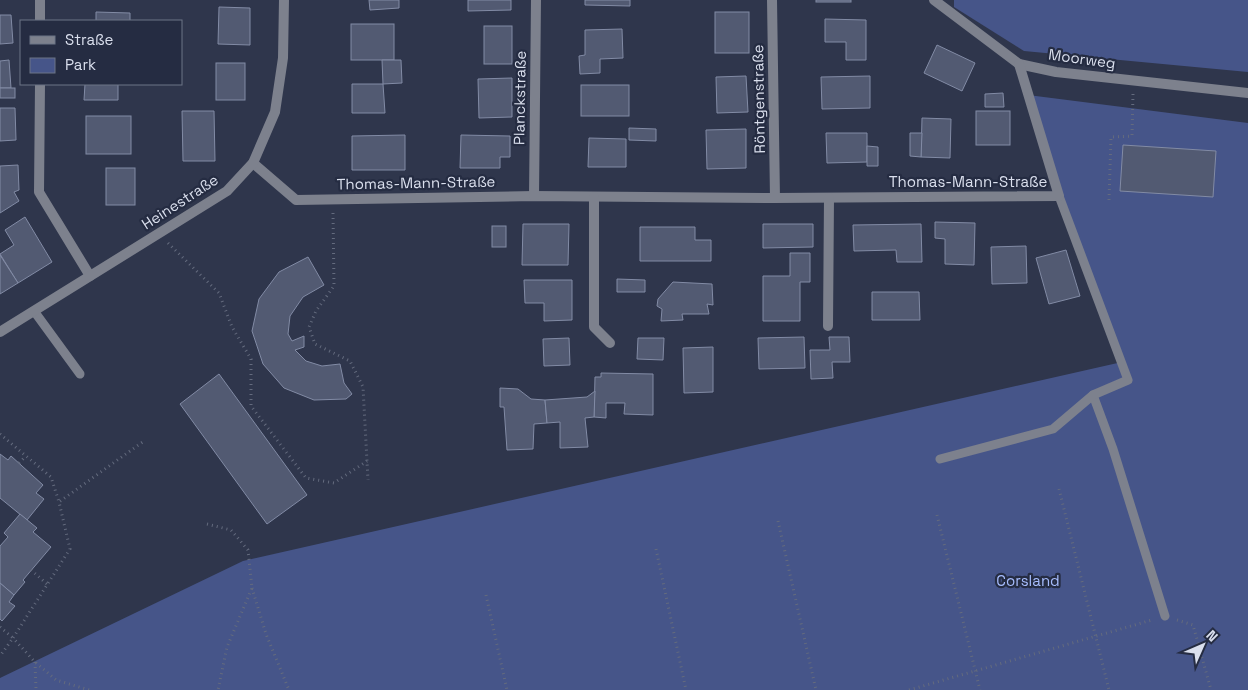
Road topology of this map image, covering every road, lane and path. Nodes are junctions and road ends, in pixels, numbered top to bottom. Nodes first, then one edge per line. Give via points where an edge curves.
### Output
1 (40, 0) edge
2 (284, 0) edge
3 (536, 0) edge
4 (772, 0) edge
5 (934, 0) edge
6 (947, 0) edge
7 (949, 11) junction
8 (40, 20) edge
9 (1019, 64) junction
10 (1134, 81) junction
11 (40, 85) edge
12 (1248, 93) edge
13 (253, 163) junction
14 (534, 196) junction
15 (1059, 196) junction
16 (594, 198) junction
17 (775, 198) junction
18 (829, 198) junction
19 (332, 200) junction
20 (1109, 200) dead end
21 (158, 234) junction
22 (90, 276) junction
23 (34, 312) junction
24 (828, 326) dead end
25 (0, 332) edge
26 (610, 343) dead end
27 (80, 374) dead end
28 (1093, 396) junction
29 (0, 434) edge
30 (144, 441) dead end
31 (26, 456) junction
32 (940, 459) dead end
33 (367, 462) junction
34 (19, 463) dead end
35 (368, 480) dead end
36 (1060, 489) dead end
37 (59, 502) junction
38 (937, 516) dead end
39 (778, 521) dead end
40 (206, 524) dead end
41 (656, 549) dead end
42 (31, 570) dead end
43 (47, 584) junction
44 (252, 588) junction
45 (486, 595) dead end
46 (1165, 616) joint
47 (1193, 625) dead end
48 (0, 627) edge
49 (1096, 636) junction
50 (13, 638) junction
51 (0, 656) edge
52 (35, 662) junction
53 (976, 671) junction
54 (36, 690) edge
55 (89, 690) edge
56 (218, 690) edge
57 (289, 690) edge
58 (507, 690) edge
59 (686, 690) edge
60 (816, 690) edge
61 (909, 690) edge
62 (980, 690) edge
63 (1109, 690) edge
64 (1211, 690) edge

1 - 8 street
2 - 13 street, Heinestraße via 283,58 275,112
3 - 14 street, Planckstraße
4 - 17 street, Röntgenstraße
5 - 7 street, Moorweg
6 - 7 street
7 - 9 street, Moorweg
9 - 10 street, Moorweg via 1056,72
9 - 15 street, Thomas-Mann-Straße
10 - 12 street, Moorweg
10 - 20 path via 1132,136 1111,137
11 - 22 street via 39,192
13 - 19 street, Thomas-Mann-Straße via 296,200
13 - 21 street, Heinestraße via 227,191
14 - 16 street, Thomas-Mann-Straße
14 - 19 street, Thomas-Mann-Straße
15 - 18 street, Thomas-Mann-Straße
15 - 28 lane via 1128,380
16 - 17 street, Thomas-Mann-Straße
16 - 26 street via 594,327
17 - 18 street, Thomas-Mann-Straße
18 - 24 street
19 - 33 path via 334,286 309,327 315,344 350,360 363,387
21 - 22 street, Heinestraße
21 - 33 path via 219,293 232,328 251,359 251,406 306,478 334,483
22 - 23 street, Heinestraße
23 - 25 street, Heinestraße
23 - 27 lane
28 - 32 lane via 1053,429
28 - 46 lane via 1113,449
29 - 31 path
30 - 37 path
31 - 34 path
31 - 37 path via 51,477
33 - 35 path
36 - 49 path
37 - 43 path via 70,549
38 - 53 path
39 - 60 path
40 - 44 path via 231,530 248,550
41 - 59 path
42 - 43 path
43 - 50 path
44 - 56 path via 227,647
44 - 57 path via 266,634
45 - 58 path
46 - 49 path
47 - 64 path
48 - 50 path
49 - 53 path
49 - 63 path
50 - 51 path
50 - 52 path
52 - 54 path
52 - 55 path via 56,680
53 - 61 path
53 - 62 path

